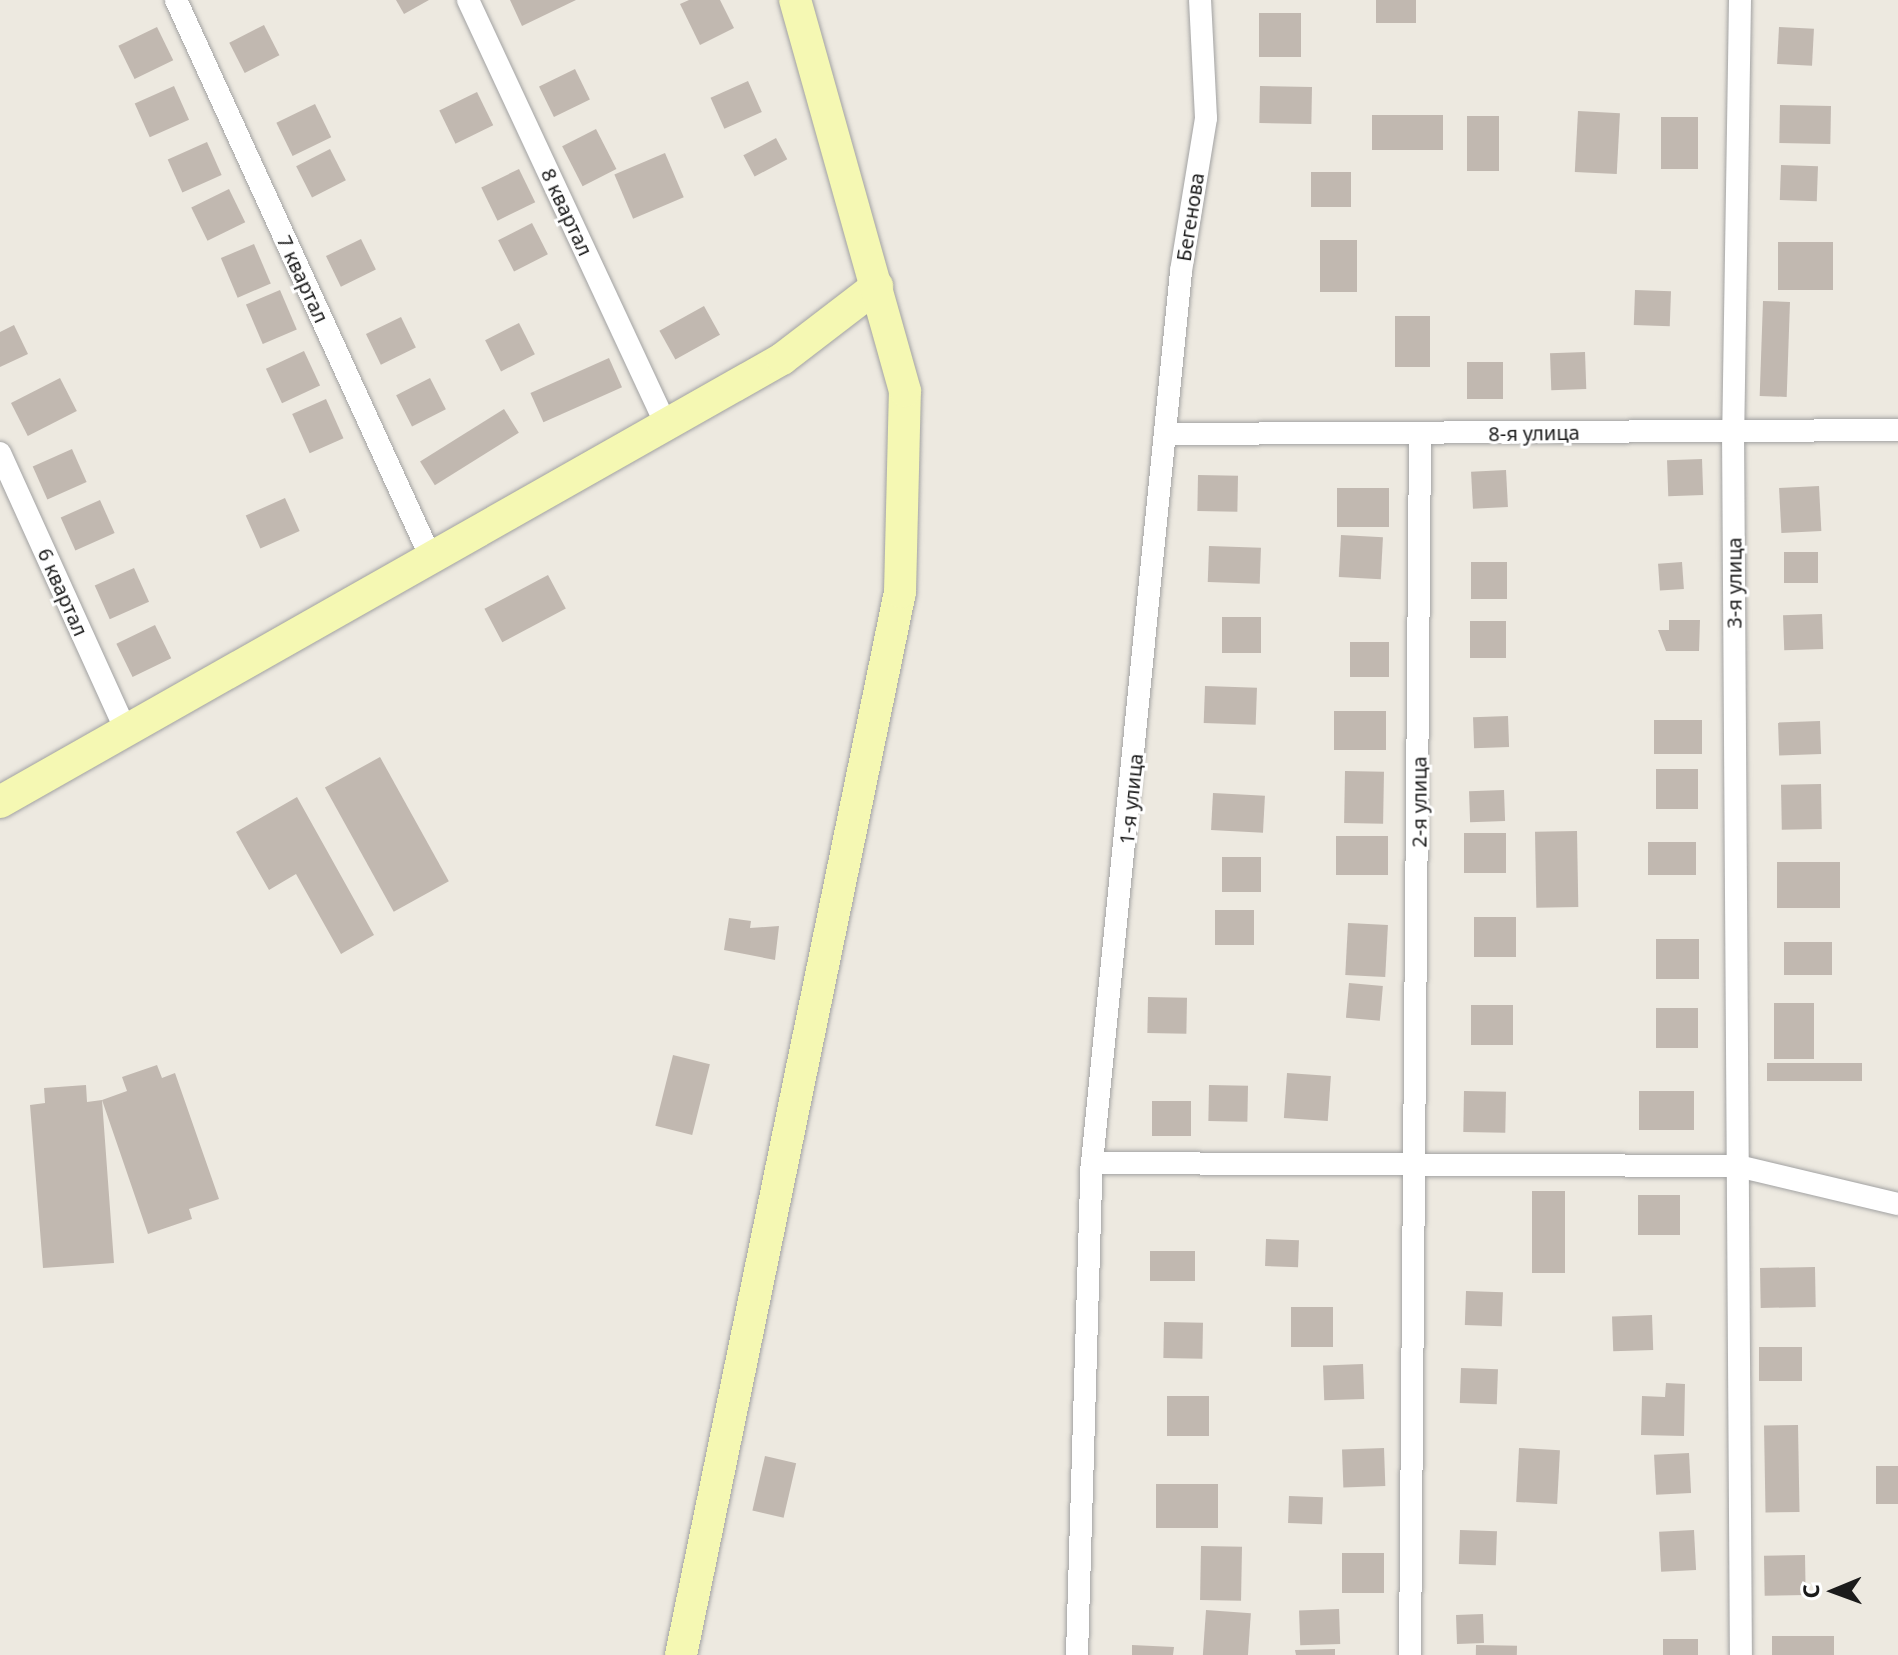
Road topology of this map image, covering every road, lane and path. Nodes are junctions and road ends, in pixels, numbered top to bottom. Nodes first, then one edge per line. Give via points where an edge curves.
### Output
1 (176, 0) edge
2 (468, 0) edge
3 (795, 0) edge
4 (1200, 0) edge
5 (1740, 0) edge
6 (877, 286) junction
7 (666, 425) junction
8 (1733, 429) junction
9 (1898, 430) edge
10 (1169, 434) junction
11 (1420, 435) junction
12 (0, 453) edge
13 (431, 558) junction
14 (126, 731) junction
15 (0, 802) edge
16 (1092, 1163) junction
17 (1738, 1166) junction
18 (1418, 1170) junction
19 (1898, 1204) edge
20 (681, 1655) edge
21 (1077, 1655) edge
22 (1410, 1655) edge
23 (1741, 1655) edge

1 - 13 street, 7 квартал
2 - 7 street, 8 квартал
3 - 6 main road
4 - 10 street, Бегенова via 1206,118 1181,271
5 - 8 street, 3-я улица
6 - 7 main road via 782,359
6 - 20 main road via 905,391 900,592
7 - 13 main road
8 - 9 street, 8-я улица
8 - 11 street, 8-я улица
8 - 17 street, 3-я улица
10 - 11 street, 8-я улица
10 - 16 street, 1-я улица
11 - 18 street, 2-я улица
12 - 14 street, 6 квартал
13 - 14 main road
14 - 15 main road
16 - 18 street
16 - 21 street, 1-я улица
17 - 18 street
17 - 19 street
17 - 23 street, 3-я улица
18 - 22 street, 2-я улица

